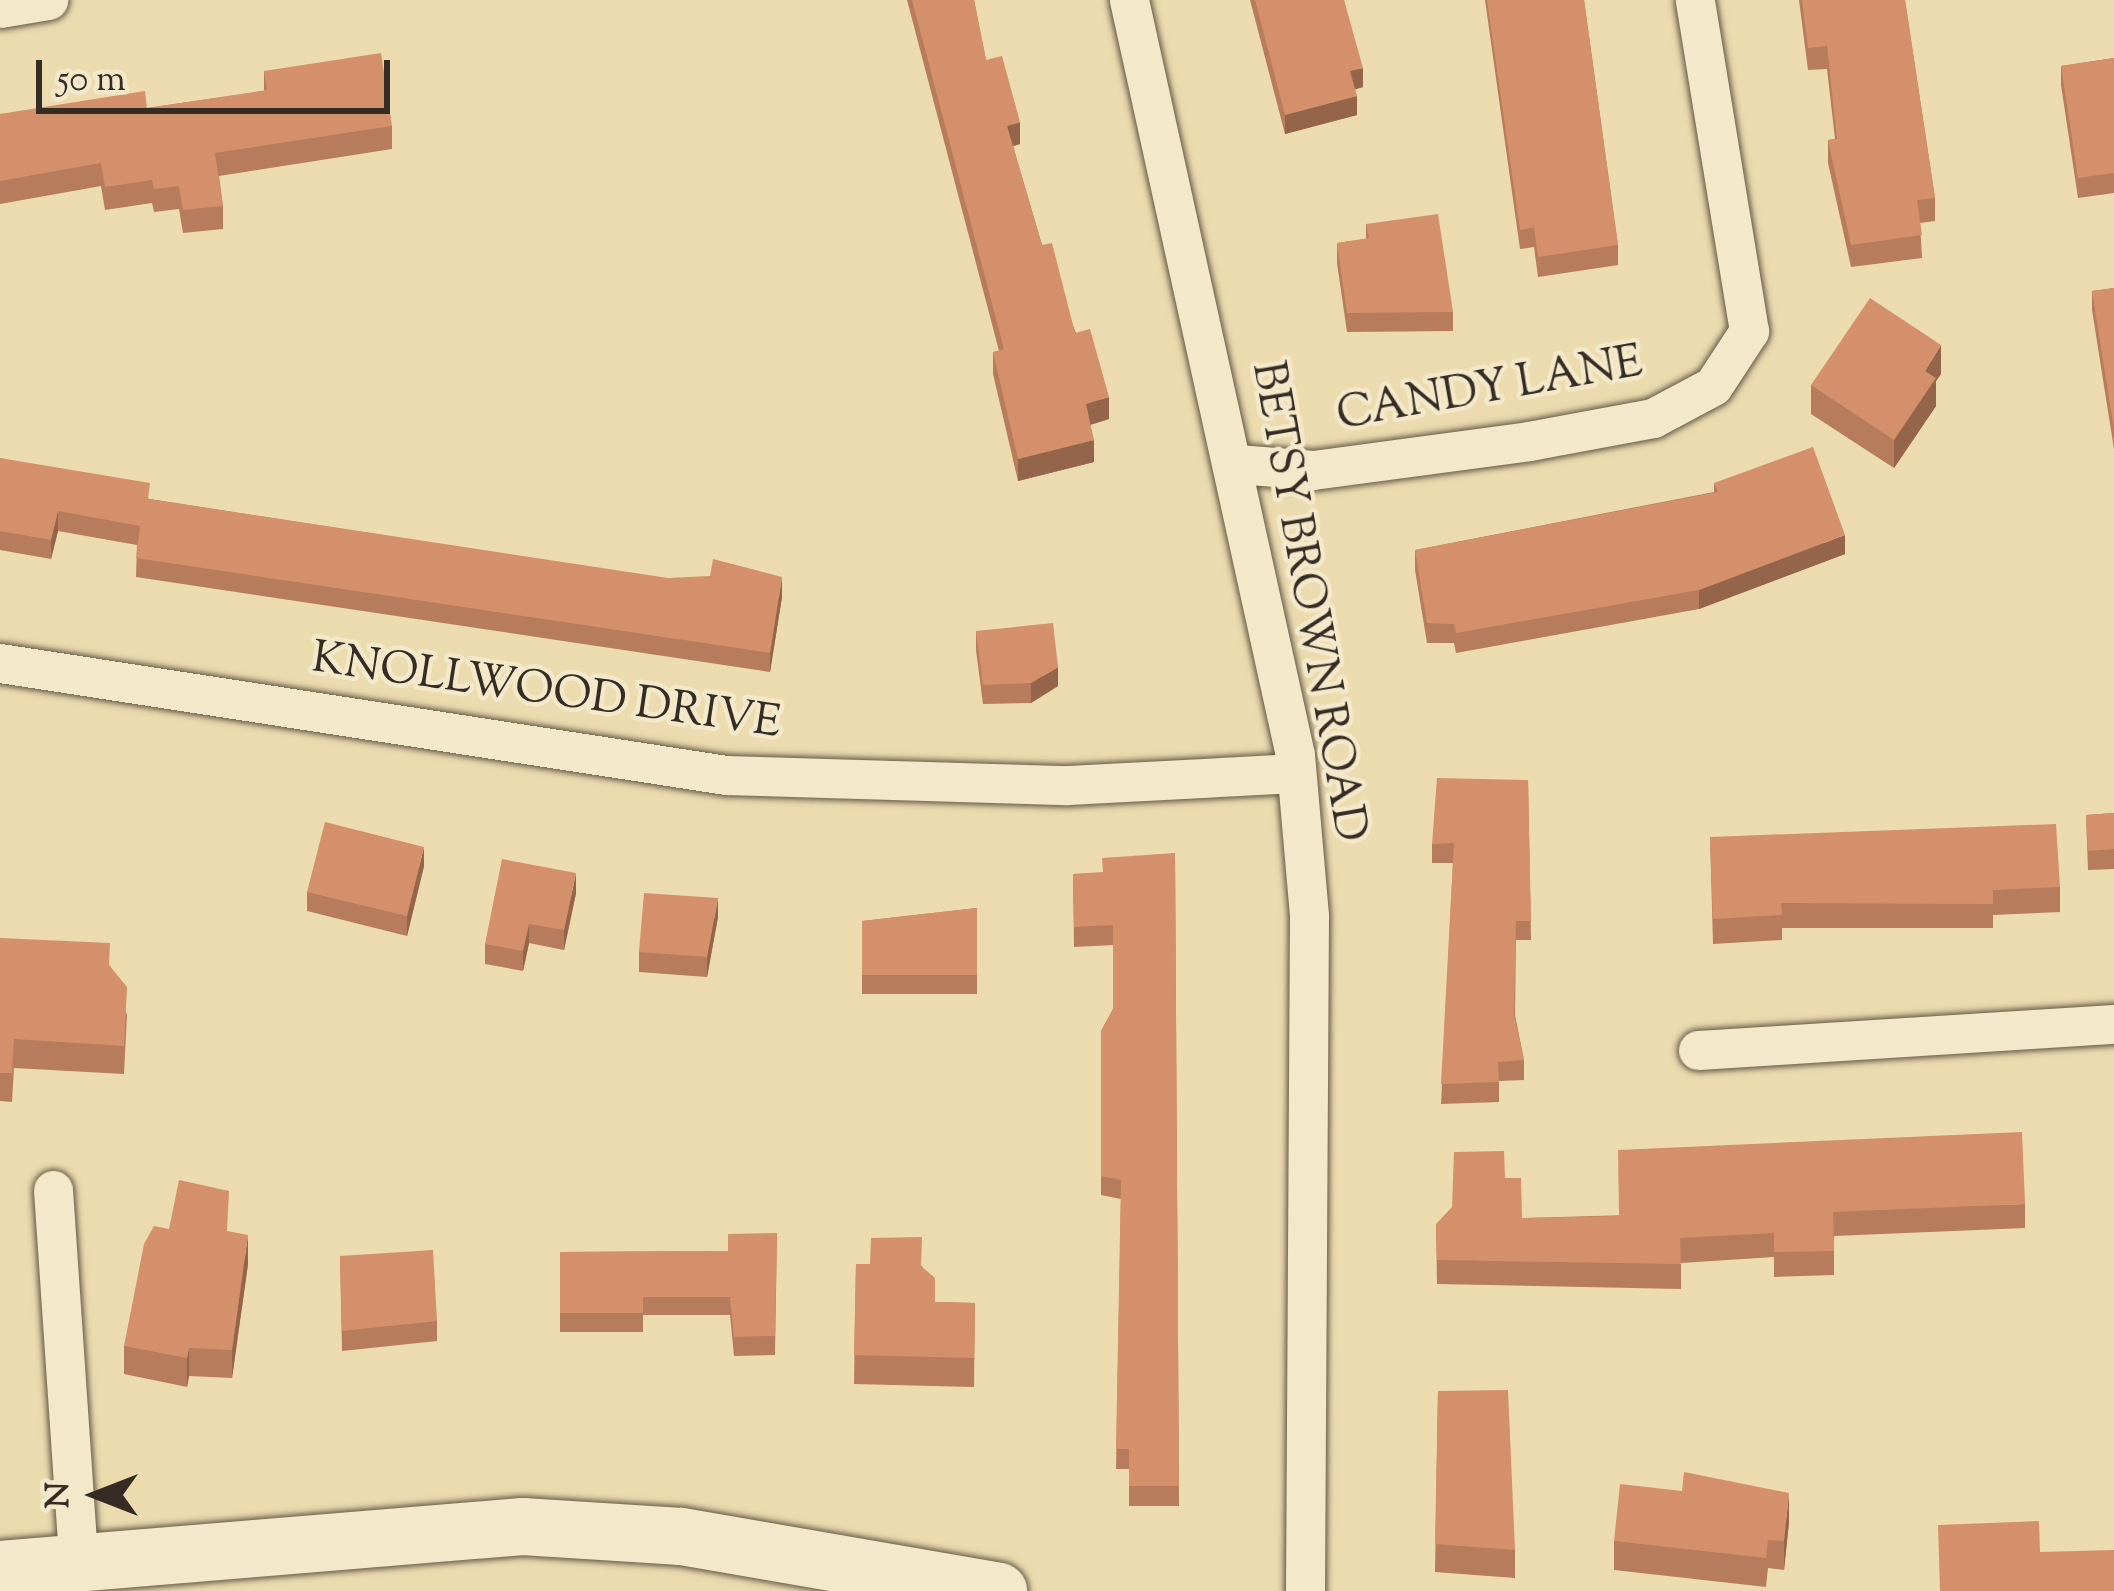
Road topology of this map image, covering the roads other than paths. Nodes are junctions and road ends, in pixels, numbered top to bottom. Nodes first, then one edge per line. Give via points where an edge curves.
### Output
1 (48, 0) edge
2 (1129, 0) edge
3 (1695, 0) edge
4 (0, 8) edge
5 (1237, 464) junction
6 (0, 663) edge
7 (1296, 773) junction
8 (2114, 1024) edge
9 (1698, 1050) dead end
10 (53, 1190) dead end
11 (78, 1561) junction
12 (0, 1569) edge
13 (998, 1591) edge
14 (1305, 1591) edge

1 - 4 street
2 - 5 street, BETSY BROWN ROAD
3 - 5 street, CANDY LANE via 1749,331 1713,386 1653,418 1529,441 1312,470
5 - 7 street, BETSY BROWN ROAD
6 - 7 street, KNOLLWOOD DRIVE via 727,775 1068,785
7 - 14 street, BETSY BROWN ROAD via 1310,916
8 - 9 street
10 - 11 street
11 - 12 street
11 - 13 street via 522,1526 681,1536

